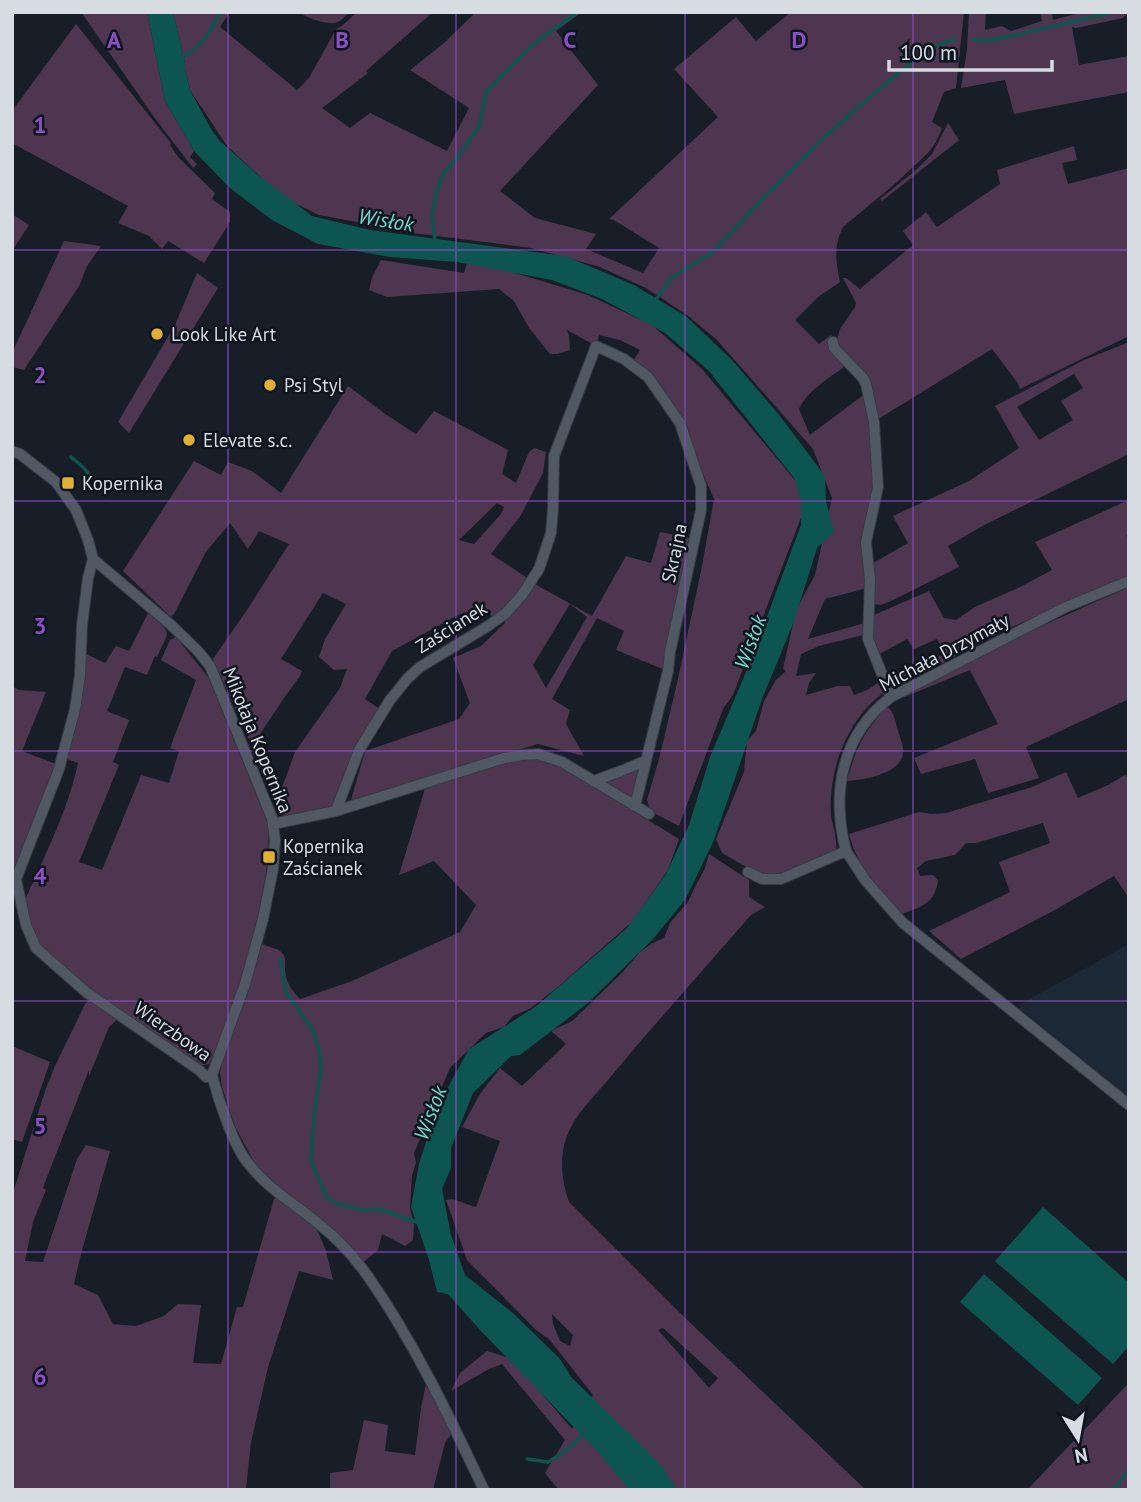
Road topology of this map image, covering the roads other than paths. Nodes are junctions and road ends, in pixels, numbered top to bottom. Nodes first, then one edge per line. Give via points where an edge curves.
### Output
1 (833, 342) dead end
2 (596, 346) joint
3 (12, 451) edge
4 (93, 559) junction
5 (1129, 581) edge
6 (891, 697) junction
7 (645, 761) junction
8 (594, 781) junction
9 (635, 806) junction
10 (337, 811) junction
11 (649, 814) dead end
12 (273, 824) junction
13 (846, 851) junction
14 (748, 872) dead end
15 (212, 1074) junction
16 (1129, 1105) edge
17 (484, 1490) edge

1 - 6 street via 863,378 874,422 878,487 866,542 868,639
2 - 7 street, Skrajna via 648,377 680,423 701,486 701,510
2 - 10 street, Zaścianek via 554,456 551,533 540,569 506,613 408,678 359,750
3 - 4 street via 56,482 76,510
4 - 12 street, Mikołaja Kopernika via 170,624 210,666
4 - 15 street, Wierzbowa via 75,709 59,769 16,879 26,925 36,948 86,992 206,1077
5 - 6 street, Michała Drzymały via 1066,607
6 - 13 street, Michała Drzymały via 869,716 845,762 839,814
7 - 8 street
7 - 9 street, Skrajna
8 - 9 street
8 - 10 street via 550,757 528,754
9 - 11 street
10 - 12 street
12 - 15 street, Mikołaja Kopernika via 273,869 263,919
13 - 14 street via 781,878 762,879
13 - 16 street, Michała Drzymały via 904,923
15 - 17 street, Wierzbowa via 248,1163 323,1227 366,1274 417,1355

